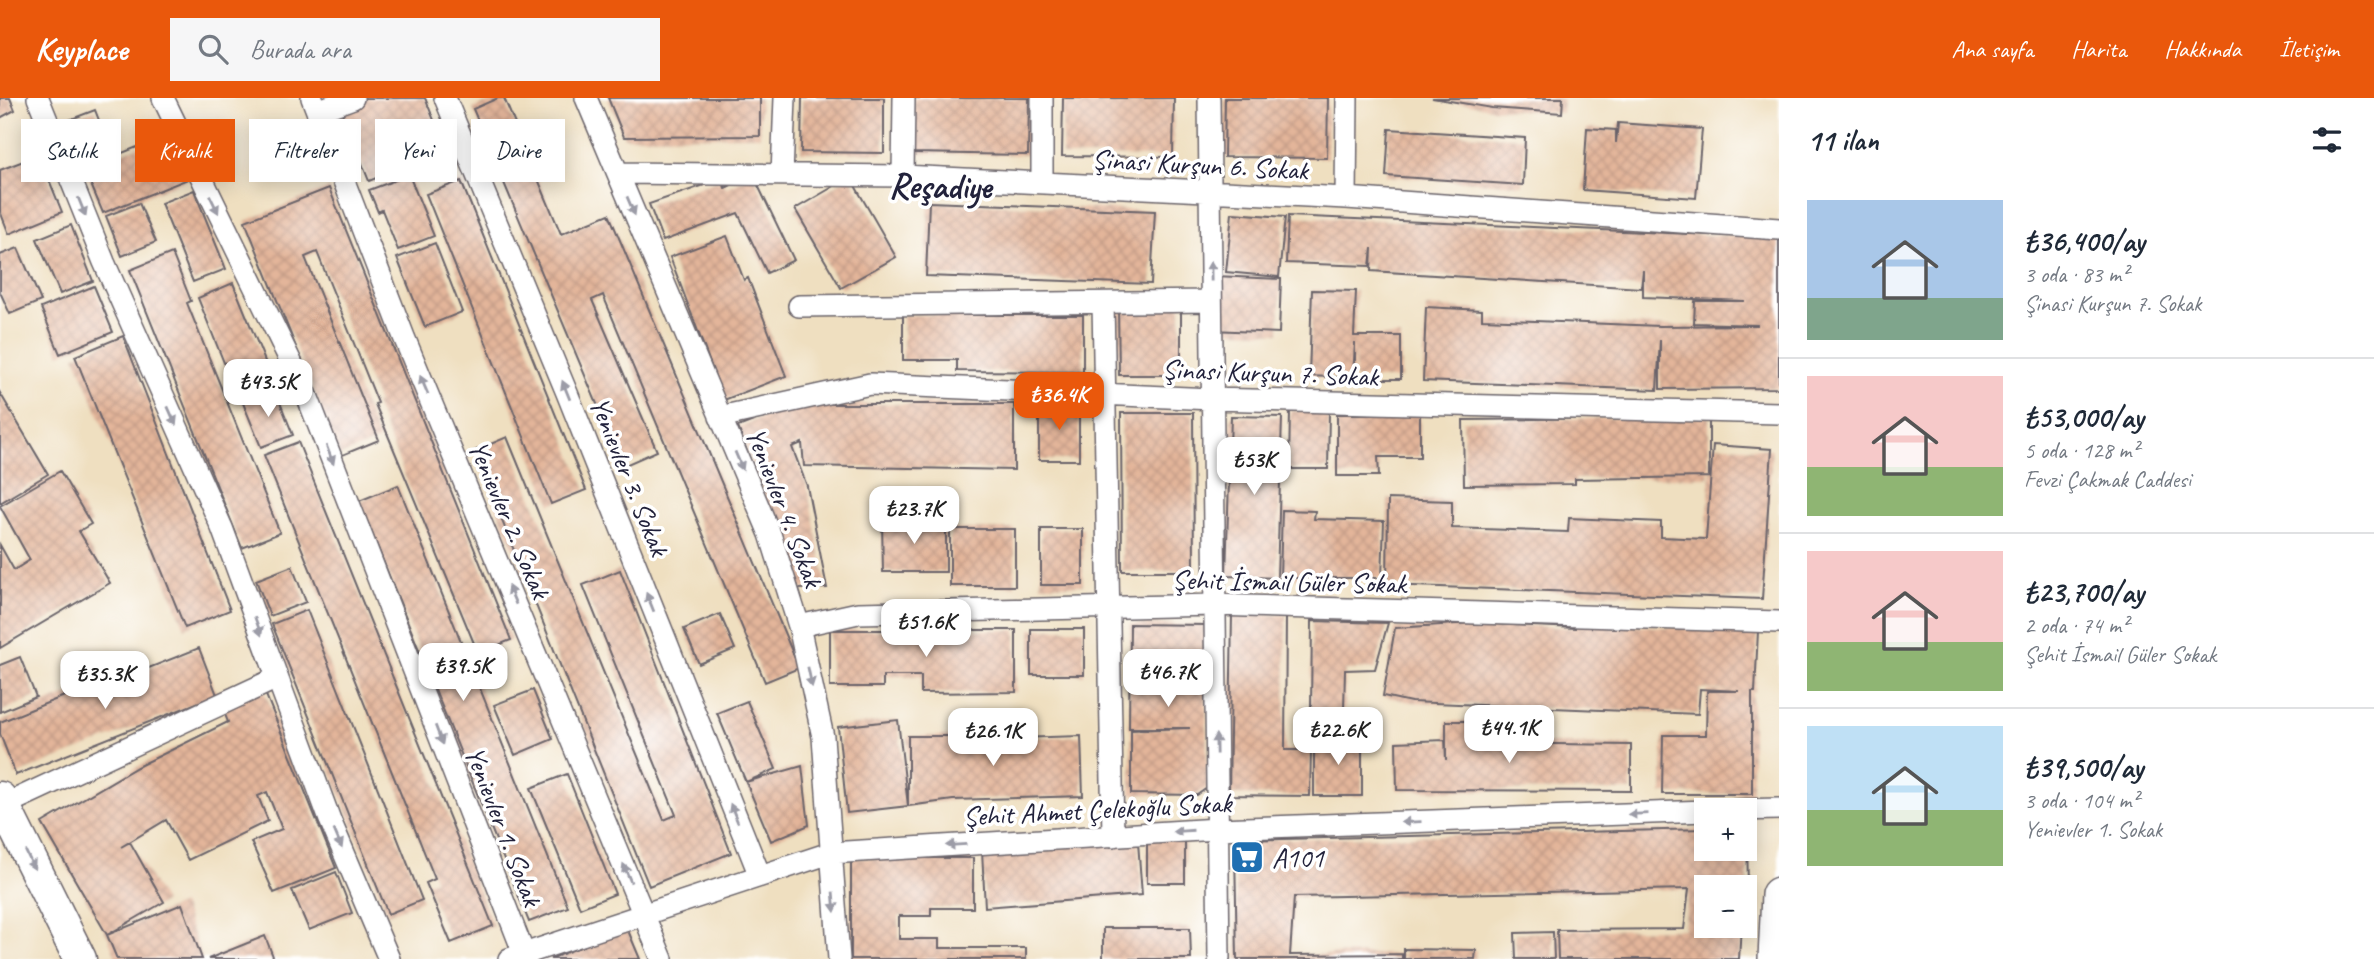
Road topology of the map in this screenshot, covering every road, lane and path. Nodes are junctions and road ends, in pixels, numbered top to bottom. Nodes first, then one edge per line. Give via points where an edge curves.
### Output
1 (38, 98) edge
2 (163, 98) edge
3 (353, 98) edge
4 (445, 98) edge
5 (586, 98) edge
6 (785, 98) edge
7 (904, 98) edge
8 (1042, 98) edge
9 (1209, 98) edge
10 (1347, 98) edge
11 (314, 105) edge
12 (618, 173) junction
13 (782, 175) junction
14 (903, 176) junction
15 (1042, 183) junction
16 (1210, 194) junction
17 (1346, 198) junction
18 (1779, 229) edge
19 (1211, 301) junction
20 (1103, 303) junction
21 (799, 306) dead end
22 (1106, 395) junction
23 (1212, 399) junction
24 (1779, 413) edge
25 (720, 417) junction
26 (1214, 605) junction
27 (1110, 607) junction
28 (1779, 622) edge
29 (799, 626) junction
30 (277, 678) junction
31 (1, 804) edge
32 (1779, 809) edge
33 (1757, 810) edge
34 (1694, 811) edge
35 (1217, 829) junction
36 (1113, 835) junction
37 (830, 853) junction
38 (760, 876) junction
39 (1779, 895) edge
40 (645, 914) junction
41 (519, 957) edge
42 (80, 959) edge
43 (388, 959) edge
44 (662, 959) edge
45 (839, 959) edge
46 (1219, 959) edge
47 (1776, 959) edge

1 -> 30 street via 104,262 222,528
2 -> 41 street, Yenievler 1. Sokak via 306,393
3 - 11 street
38 -> 4 street, Yenievler 3. Sokak
5 - 12 street, Yenievler 4. Sokak
6 - 13 street
7 - 14 street
8 - 15 street
9 - 16 street
10 - 17 street
40 -> 11 street, Yenievler 2. Sokak via 404,337
12 - 13 street, Şinasi Kurşun 6. Sokak
12 -> 25 street, Yenievler 4. Sokak
13 - 14 street, Şinasi Kurşun 6. Sokak
14 - 15 street, Şinasi Kurşun 6. Sokak
15 - 16 street, Şinasi Kurşun 6. Sokak
16 - 17 street, Şinasi Kurşun 6. Sokak
19 -> 16 street
17 - 18 street, Şinasi Kurşun 6. Sokak
19 - 20 street
19 - 23 street
20 - 21 street
20 - 22 street
22 - 23 street, Şinasi Kurşun 7. Sokak
22 - 25 street, Şinasi Kurşun 7. Sokak via 870,384
22 - 27 street
23 - 24 street, Şinasi Kurşun 7. Sokak
23 - 26 street
25 -> 29 street, Yenievler 4. Sokak via 770,534
26 - 27 street, Şehit İsmail Güler Sokak
26 - 28 street, Şehit İsmail Güler Sokak
35 -> 26 street
27 - 29 street, Şehit İsmail Güler Sokak via 858,613
27 - 36 street
29 -> 37 street, Yenievler 4. Sokak via 823,737
30 - 31 street
30 -> 43 street
31 -> 42 street
32 - 33 street
34 -> 35 street, Şehit Ahmet Çelekoğlu Sokak
35 -> 36 street, Şehit Ahmet Çelekoğlu Sokak
35 - 46 street
36 -> 37 street, Şehit Ahmet Çelekoğlu Sokak
37 - 38 street, Şehit Ahmet Çelekoğlu Sokak
37 -> 45 street, Yenievler 4. Sokak
38 - 40 street, Şehit Ahmet Çelekoğlu Sokak
39 - 47 main road
40 - 41 street, Şehit Ahmet Çelekoğlu Sokak
40 - 44 street, Yenievler 2. Sokak

